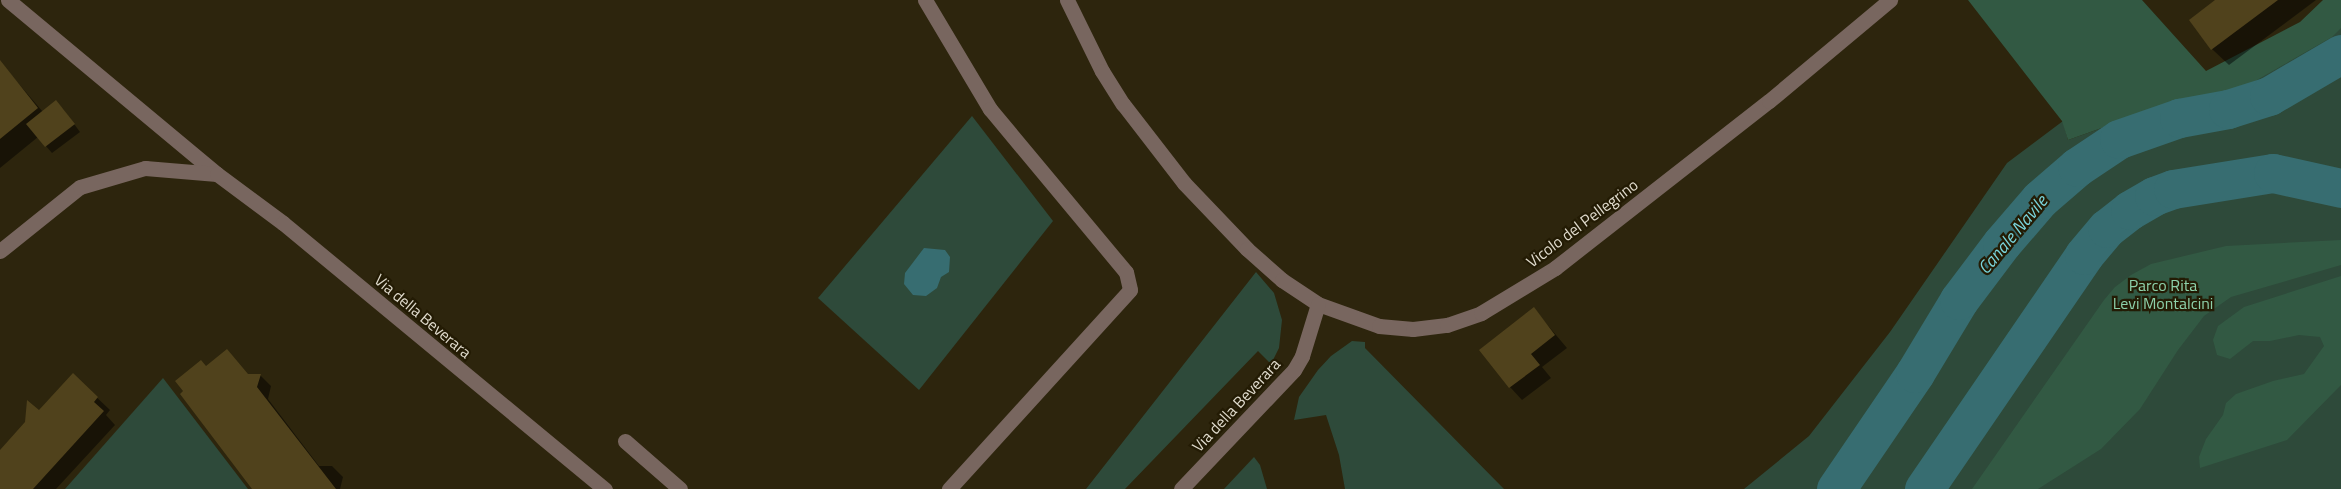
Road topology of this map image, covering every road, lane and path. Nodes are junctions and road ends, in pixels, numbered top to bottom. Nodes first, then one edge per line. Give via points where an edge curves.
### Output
1 (8, 0) edge
2 (925, 0) edge
3 (1067, 0) edge
4 (1890, 0) edge
5 (217, 174) junction
6 (0, 251) edge
7 (1318, 304) junction
8 (625, 441) dead end
9 (605, 489) edge
10 (681, 489) edge
11 (949, 489) edge
12 (1181, 489) edge

1 - 5 street, Via della Beverara
2 - 11 street via 990,109 1126,272 1130,290
3 - 7 street, Vicolo del Pellegrino via 1112,88 1184,183 1247,249 1282,280
4 - 7 street, Vicolo del Pellegrino via 1769,101 1555,268 1481,313 1448,324 1413,329 1379,326
5 - 6 street via 145,168 80,187
5 - 9 street, Via della Beverara via 283,223
7 - 12 street, Via della Beverara via 1294,370
8 - 10 street

